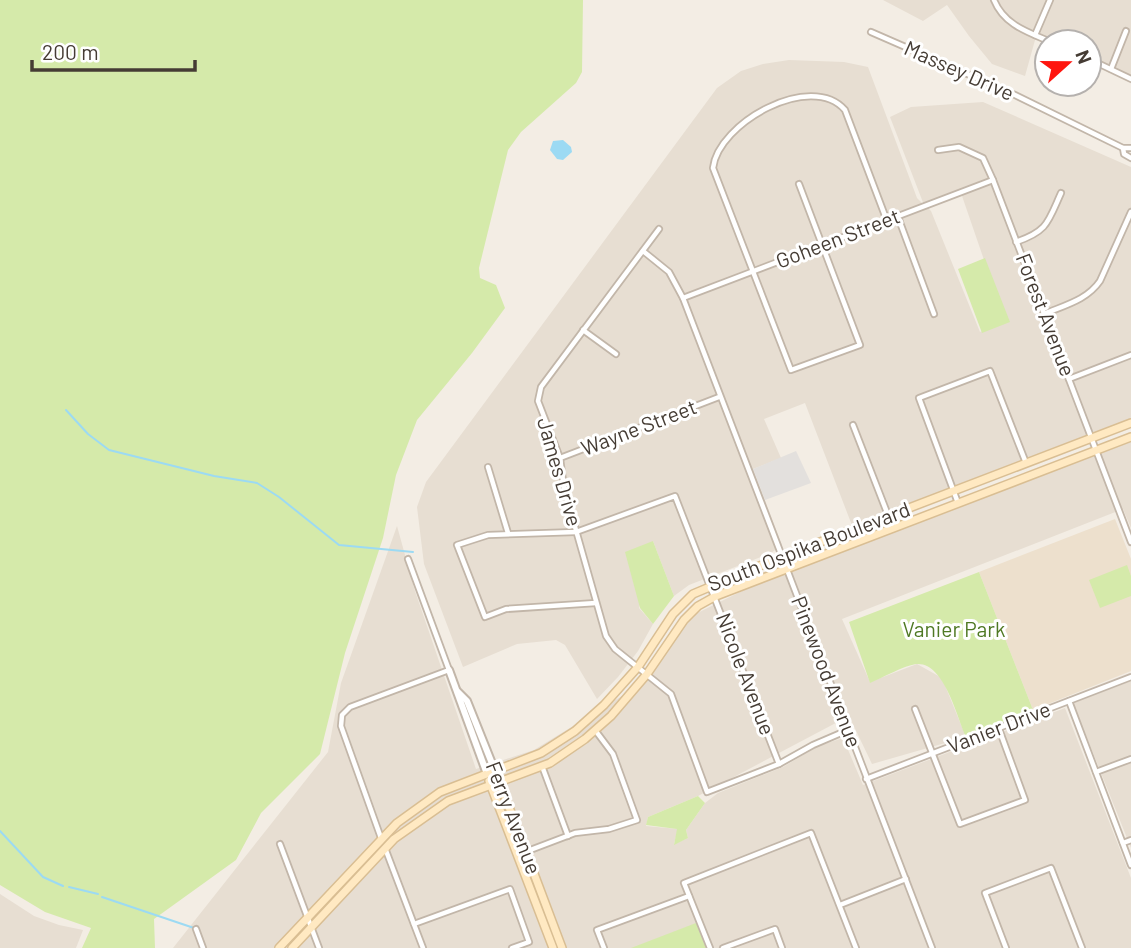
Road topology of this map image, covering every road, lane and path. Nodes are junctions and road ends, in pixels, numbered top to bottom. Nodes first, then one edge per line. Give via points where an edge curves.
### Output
1 (994, 0) edge
2 (1050, 0) edge
3 (1038, 28) edge
4 (1126, 31) dead end
5 (871, 32) dead end
6 (1033, 34) edge
7 (1103, 65) edge
8 (1111, 69) junction
9 (1131, 79) edge
10 (1123, 148) junction
11 (1131, 148) edge
12 (938, 150) dead end
13 (1131, 158) edge
14 (993, 180) junction
15 (799, 184) dead end
16 (1061, 193) dead end
17 (1131, 212) edge
18 (898, 217) junction
19 (887, 221) junction
20 (1129, 221) edge
21 (659, 229) dead end
22 (1016, 242) junction
23 (822, 245) junction
24 (643, 251) junction
25 (753, 271) junction
26 (683, 298) junction
27 (934, 313) dead end
28 (1044, 314) junction
29 (583, 330) junction
30 (616, 354) dead end
31 (1131, 355) edge
32 (1069, 379) junction
33 (719, 397) junction
34 (1131, 423) edge
35 (853, 425) dead end
36 (1131, 437) edge
37 (1091, 438) junction
38 (1096, 450) junction
39 (560, 458) junction
40 (1026, 463) junction
41 (488, 467) dead end
42 (954, 491) junction
43 (958, 503) junction
44 (888, 516) junction
45 (893, 528) junction
46 (576, 532) junction
47 (508, 533) junction
48 (1131, 542) edge
49 (781, 557) junction
50 (408, 559) dead end
51 (786, 568) junction
52 (711, 584) junction
53 (716, 596) junction
54 (596, 603) junction
55 (638, 667) junction
56 (449, 670) junction
57 (647, 674) junction
58 (1131, 677) edge
59 (458, 692) junction
60 (1069, 701) junction
61 (915, 709) dead end
62 (999, 729) junction
63 (595, 730) junction
64 (848, 730) junction
65 (932, 754) junction
66 (1131, 759) edge
67 (779, 764) junction
68 (542, 766) junction
69 (495, 771) junction
70 (1096, 772) junction
71 (486, 774) junction
72 (866, 779) junction
73 (500, 782) junction
74 (491, 785) junction
75 (568, 836) junction
76 (381, 838) junction
77 (1131, 840) edge
78 (1123, 843) junction
79 (280, 844) dead end
80 (385, 848) junction
81 (521, 854) junction
82 (1131, 865) edge
83 (906, 879) junction
84 (689, 896) junction
85 (840, 905) junction
86 (308, 917) junction
87 (414, 924) junction
88 (312, 928) junction
89 (196, 929) dead end
90 (204, 948) edge
91 (279, 948) edge
92 (292, 948) edge
93 (319, 948) edge
94 (423, 948) edge
95 (512, 948) edge
96 (553, 948) edge
97 (562, 948) edge
98 (604, 948) edge
99 (710, 948) edge
100 (723, 948) edge
101 (782, 948) edge
102 (856, 948) edge
103 (932, 948) edge
104 (1006, 948) edge
105 (1082, 948) edge

1 - 6 street via 1004,18
2 - 3 street
4 - 8 street
5 - 10 street, Massey Drive
7 - 8 street
8 - 9 street
10 - 11 street, Massey Drive
10 - 13 street, Massey Drive
12 - 14 street, Forest Avenue via 959,147 983,158
14 - 18 street, Goheen Street
14 - 22 street, Forest Avenue
15 - 23 street
16 - 22 street via 1045,228
17 - 20 street
18 - 19 street, Goheen Street
18 - 27 street
19 - 23 street, Goheen Street
19 - 25 street via 845,110 837,101 798,98 770,106 749,117 727,138 713,168
20 - 28 street via 1094,290
21 - 24 street, James Drive
22 - 28 street, Forest Avenue
23 - 25 street, Goheen Street
23 - 25 street via 860,345 791,370
24 - 26 street, Pinewood Avenue via 669,272
24 - 29 street, James Drive
25 - 26 street, Goheen Street
26 - 33 street, Pinewood Avenue
28 - 32 street, Forest Avenue
29 - 30 street
29 - 39 street, James Drive via 541,387 538,401
31 - 32 street
32 - 37 street, Forest Avenue
33 - 39 street, Wayne Street
33 - 49 street, Pinewood Avenue
34 - 37 main road, South Ospika Boulevard
35 - 44 street
36 - 38 main road, South Ospika Boulevard
37 - 38 street, Forest Avenue
37 - 40 main road, South Ospika Boulevard
38 - 43 main road, South Ospika Boulevard
38 - 48 street, Forest Avenue
39 - 46 street, James Drive
40 - 42 main road, South Ospika Boulevard
40 - 42 street via 990,371 919,398
41 - 47 street
42 - 43 street
42 - 44 main road, South Ospika Boulevard
43 - 45 main road, South Ospika Boulevard
44 - 45 street
44 - 49 main road, South Ospika Boulevard
45 - 51 main road, South Ospika Boulevard
46 - 47 street
46 - 52 street, Nicole Avenue via 675,496
46 - 54 street, James Drive
47 - 54 street via 457,545 485,617 506,609
49 - 51 street, Pinewood Avenue
49 - 52 main road, South Ospika Boulevard
50 - 56 street, Ferry Avenue
51 - 53 main road, South Ospika Boulevard
51 - 64 street, Pinewood Avenue
52 - 53 street, Nicole Avenue
52 - 55 main road, South Ospika Boulevard via 673,614
53 - 57 main road, South Ospika Boulevard via 684,620
53 - 67 street, Nicole Avenue
54 - 55 street, James Drive via 606,636
55 - 57 street, James Drive
55 - 69 main road, South Ospika Boulevard via 575,731 541,753
56 - 59 street, Ferry Avenue
56 - 76 street via 350,707 342,715 341,726
57 - 63 main road, South Ospika Boulevard
57 - 67 street, James Drive via 671,694 707,792
58 - 60 street, Vanier Drive
59 - 69 street, Ferry Avenue via 467,701
59 - 71 street, Ferry Avenue
60 - 62 street, Vanier Drive
60 - 70 street
61 - 65 street
62 - 65 street, Vanier Drive
62 - 65 street via 1025,800 960,824
63 - 68 main road, South Ospika Boulevard
63 - 75 street via 612,754 638,820
64 - 67 street
64 - 72 street, Pinewood Avenue
65 - 72 street, Vanier Drive
66 - 70 street
68 - 73 main road, South Ospika Boulevard
68 - 75 street
69 - 71 main road, South Ospika Boulevard
69 - 73 main road, Ferry Avenue
70 - 78 street
71 - 74 main road, Ferry Avenue
71 - 76 main road, South Ospika Boulevard via 440,792
72 - 83 street, Pinewood Avenue
73 - 74 main road, South Ospika Boulevard
73 - 81 main road, Ferry Avenue
74 - 80 main road, South Ospika Boulevard via 448,801
74 - 81 main road, Ferry Avenue
75 - 81 street
76 - 86 main road, South Ospika Boulevard
77 - 78 street
78 - 82 street
79 - 86 street
80 - 87 street
80 - 88 main road, South Ospika Boulevard
81 - 96 main road, Ferry Avenue
81 - 97 main road, Ferry Avenue
83 - 85 street
83 - 103 street, Pinewood Avenue
84 - 85 street via 684,883 811,833
84 - 98 street via 597,930
84 - 99 street
85 - 102 street
86 - 88 street
86 - 91 main road, South Ospika Boulevard
87 - 94 street
87 - 95 street via 510,889 529,942
88 - 92 main road, South Ospika Boulevard
88 - 93 street
89 - 90 street
100 - 101 street via 775,929
104 - 105 street via 985,893 1051,868

